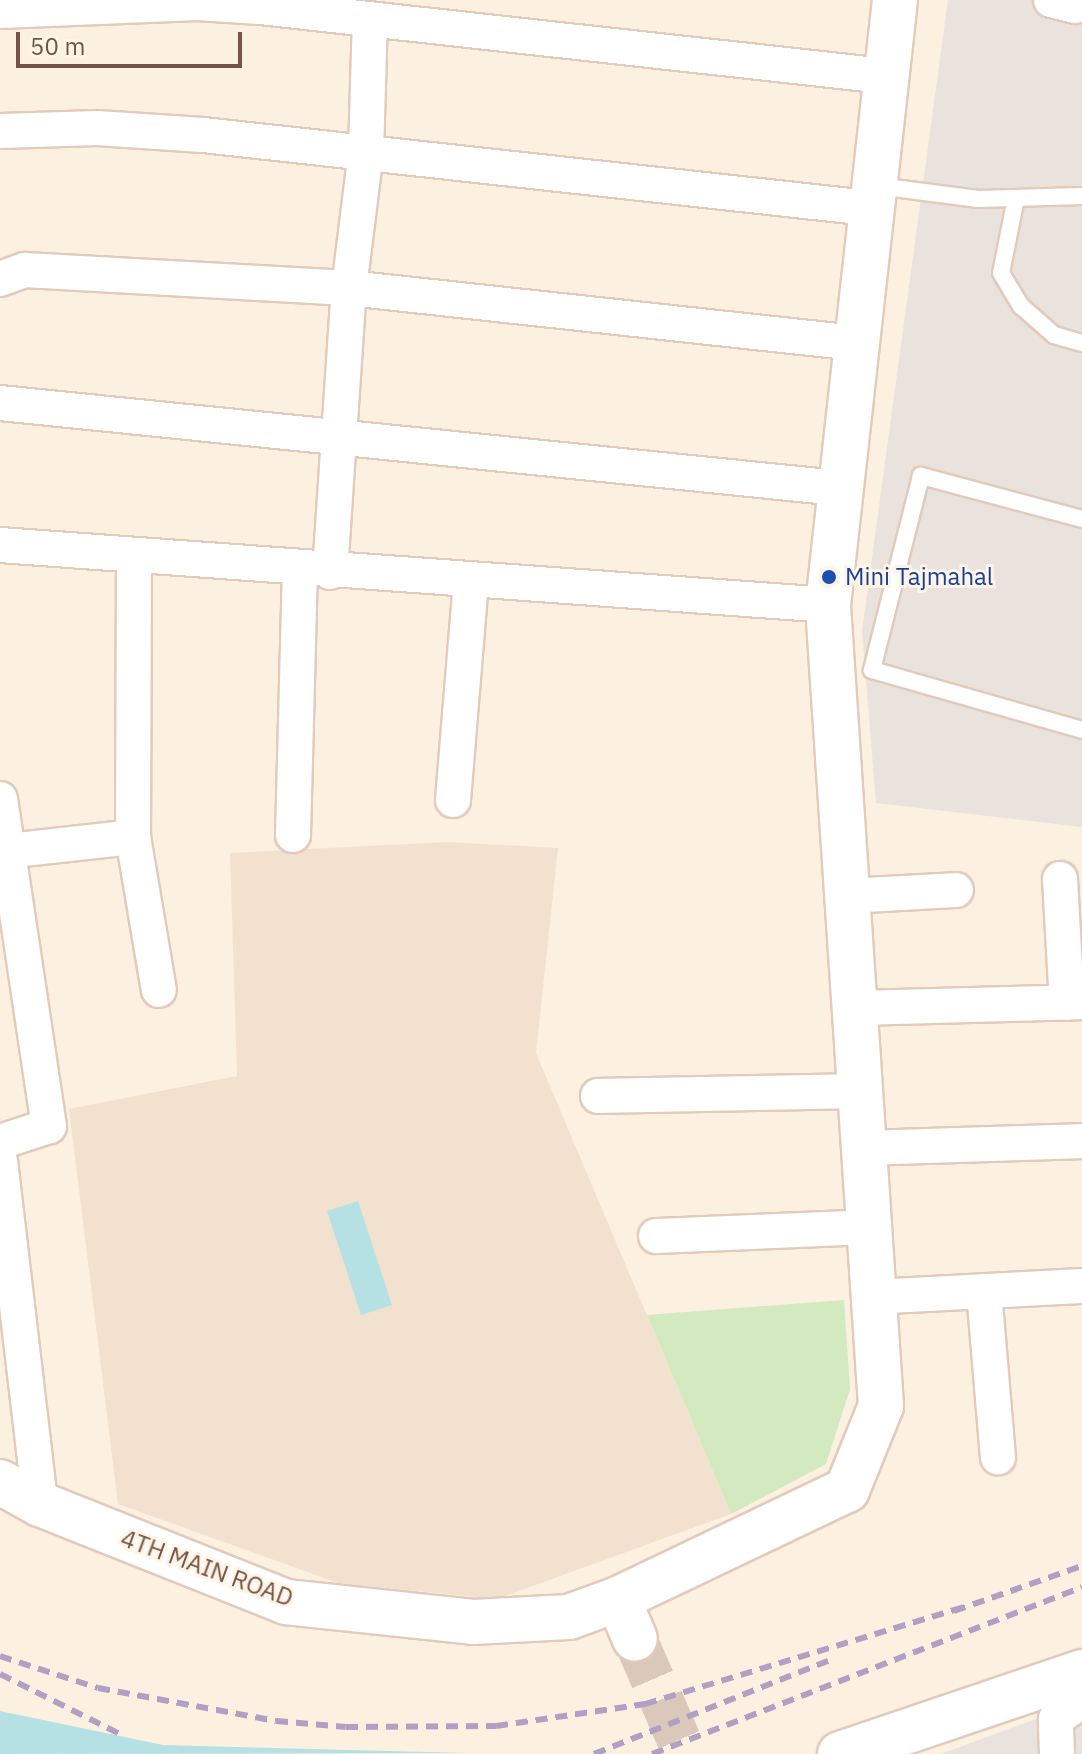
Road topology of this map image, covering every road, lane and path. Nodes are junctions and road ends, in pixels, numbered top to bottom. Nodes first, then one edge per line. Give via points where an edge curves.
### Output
1 (895, 0) edge
2 (198, 1) edge
3 (80, 4) edge
4 (0, 11) edge
5 (370, 19) junction
6 (885, 76) junction
7 (0, 131) edge
8 (366, 152) junction
9 (1082, 196) edge
10 (870, 197) junction
11 (1016, 198) junction
12 (0, 279) edge
13 (349, 288) junction
14 (856, 343) junction
15 (1082, 343) edge
16 (0, 403) edge
17 (337, 433) junction
18 (838, 488) junction
19 (1082, 519) edge
20 (0, 546) edge
21 (134, 559) junction
22 (0, 568) edge
23 (315, 571) junction
24 (471, 582) junction
25 (828, 605) junction
26 (1082, 730) edge
27 (0, 799) edge
28 (453, 800) dead end
29 (293, 835) dead end
30 (133, 837) junction
31 (7, 851) junction
32 (1060, 879) dead end
33 (956, 890) dead end
34 (846, 896) junction
35 (159, 990) dead end
36 (1074, 1002) edge
37 (855, 1008) junction
38 (860, 1091) junction
39 (598, 1096) dead end
40 (1082, 1141) edge
41 (0, 1142) edge
42 (864, 1148) junction
43 (0, 1161) edge
44 (869, 1227) junction
45 (656, 1236) dead end
46 (1082, 1286) edge
47 (984, 1291) junction
48 (872, 1297) junction
49 (998, 1457) dead end
50 (0, 1482) edge
51 (40, 1504) junction
52 (618, 1599) junction
53 (635, 1639) tunnel mouth
54 (1082, 1672) edge
55 (1082, 1701) edge
56 (840, 1754) edge
57 (1057, 1754) edge

1 - 6 street, 4TH MAIN ROAD
2 - 3 street
2 - 5 street
3 - 4 street
5 - 6 street
5 - 8 street
6 - 10 street, 4TH MAIN ROAD
7 - 8 street via 97,128
8 - 10 street
8 - 13 street
9 - 11 lane
10 - 11 lane
10 - 14 street, 4TH MAIN ROAD
11 - 15 lane via 1001,273 1021,306 1054,335
12 - 13 street via 25,270
13 - 14 street
13 - 17 street
14 - 18 street, 4TH MAIN ROAD
16 - 17 street
17 - 18 street
17 - 23 street
18 - 25 street, 4TH MAIN ROAD
19 - 26 lane via 921,476 872,670
20 - 21 street
20 - 22 street
21 - 23 street
21 - 30 street
23 - 24 street
23 - 29 street
24 - 25 street
24 - 28 street
25 - 34 street, 4TH MAIN ROAD
27 - 31 street
30 - 31 street
30 - 35 street
31 - 41 street via 49,1126
32 - 36 street
33 - 34 street
34 - 37 street, 4TH MAIN ROAD
36 - 37 street
37 - 38 street, 4TH MAIN ROAD
38 - 39 street
38 - 42 street, 4TH MAIN ROAD
40 - 42 street
42 - 44 street, 4TH MAIN ROAD
43 - 51 street
44 - 45 street
44 - 48 street, 4TH MAIN ROAD
46 - 47 street
47 - 48 street
47 - 49 street
48 - 52 street, 4TH MAIN ROAD via 881,1406 847,1490
50 - 51 street, 4TH MAIN ROAD
51 - 52 street, 4TH MAIN ROAD via 286,1602 473,1622 569,1617
52 - 53 street
54 - 56 street
55 - 57 street via 1056,1719

